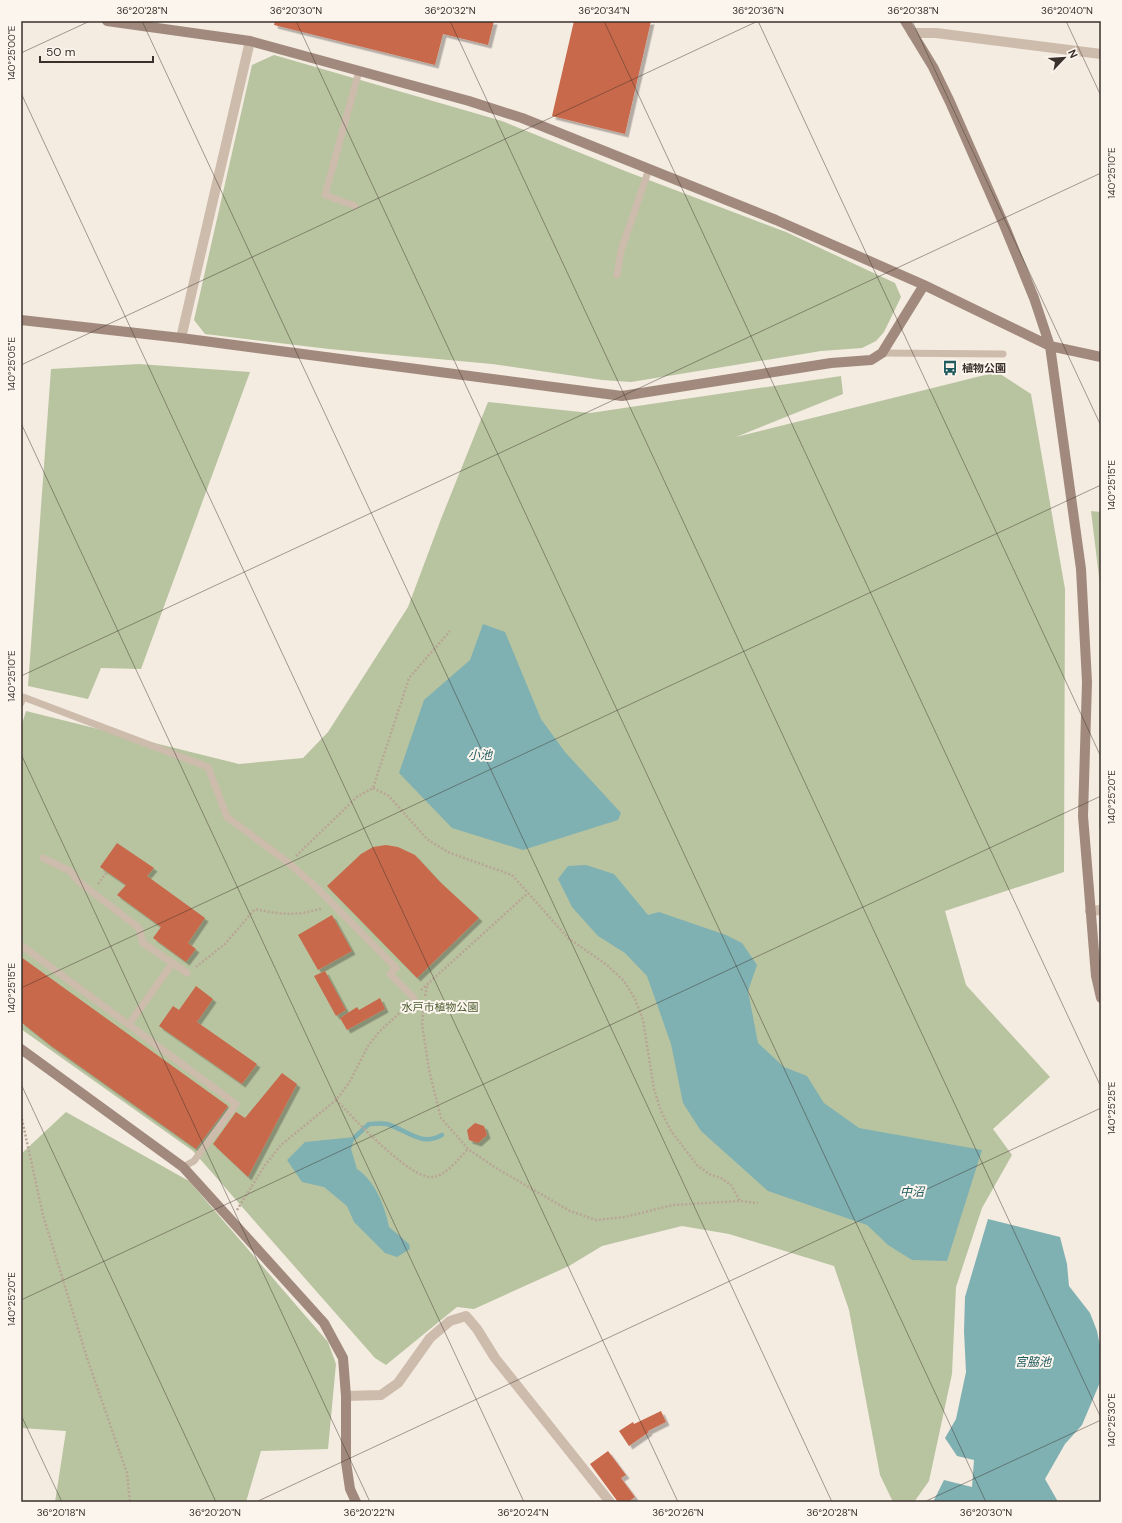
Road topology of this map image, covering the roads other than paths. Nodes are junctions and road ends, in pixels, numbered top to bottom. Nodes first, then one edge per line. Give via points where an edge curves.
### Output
1 (107, 21) edge
2 (905, 21) edge
3 (912, 33) junction
4 (250, 41) junction
5 (1101, 54) edge
6 (360, 71) junction
7 (649, 169) junction
8 (355, 206) dead end
9 (617, 275) dead end
10 (924, 285) junction
11 (21, 320) edge
12 (182, 338) junction
13 (1050, 346) junction
14 (882, 353) junction
15 (1002, 354) dead end
16 (1101, 357) edge
17 (21, 704) edge
18 (44, 858) dead end
19 (1101, 910) edge
20 (1090, 911) junction
21 (21, 945) edge
22 (172, 964) junction
23 (187, 973) road end
24 (414, 998) road end
25 (1101, 998) edge
26 (129, 1024) junction
27 (21, 1049) edge
28 (183, 1167) junction
29 (346, 1396) junction
30 (356, 1502) edge
31 (610, 1502) edge

1 - 4 street
2 - 3 street
3 - 5 street via 936,33
3 - 13 street via 933,67 953,109 1005,227 1034,298
4 - 6 street
4 - 12 street
6 - 7 street via 522,118
6 - 8 lane via 325,195
7 - 9 lane via 621,251
7 - 10 street via 776,220
10 - 13 street
10 - 14 street
11 - 12 street
12 - 14 street via 622,396 809,366 871,360
13 - 16 street
13 - 20 street via 1081,569 1087,682 1083,816
14 - 15 lane
17 - 24 lane via 23,697 208,767 228,817 289,863 332,903 396,968 390,974
18 - 22 lane via 70,872 139,928 143,943
19 - 20 street
20 - 25 street via 1096,976
21 - 26 lane
22 - 23 lane
22 - 26 lane
26 - 28 lane via 236,1104 194,1161
27 - 28 street
28 - 29 street via 324,1323 343,1358
29 - 30 street via 346,1462 350,1489
29 - 31 street via 381,1395 398,1383 430,1338 450,1321 466,1316 495,1358

